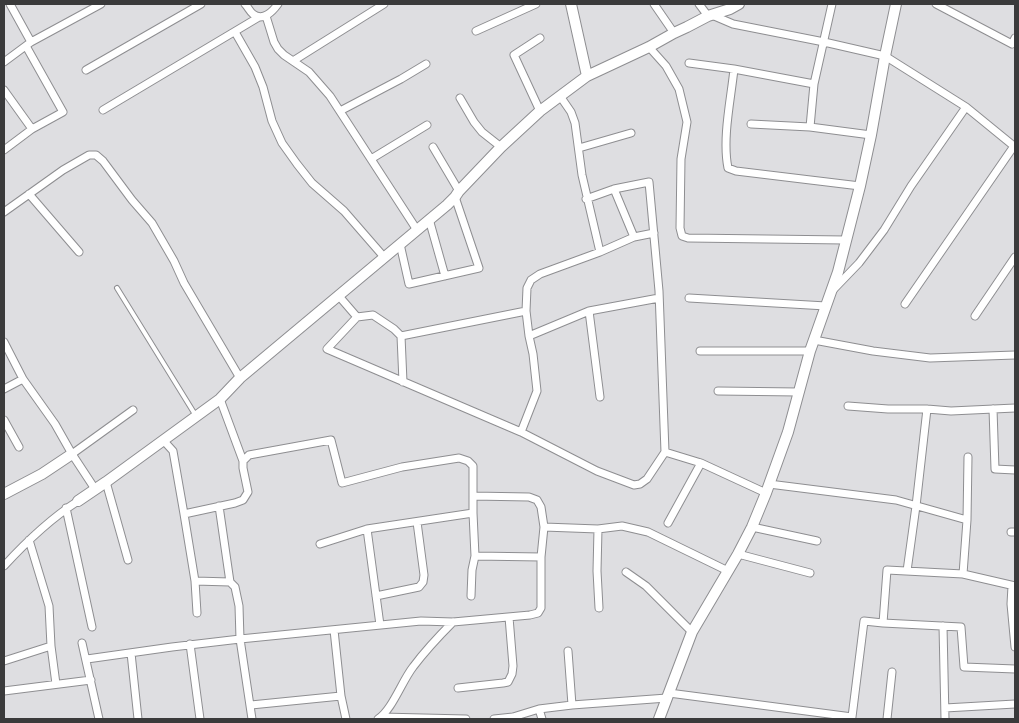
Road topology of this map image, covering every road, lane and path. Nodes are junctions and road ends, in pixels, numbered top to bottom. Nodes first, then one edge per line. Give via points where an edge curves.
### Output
1 (10, 4) edge
2 (101, 4) edge
3 (201, 4) edge
4 (245, 4) edge
5 (278, 4) edge
6 (384, 4) edge
7 (536, 4) edge
8 (571, 4) edge
9 (654, 4) edge
10 (699, 4) edge
11 (832, 4) edge
12 (896, 4) edge
13 (936, 4) edge
14 (732, 5) edge
15 (191, 6) edge
16 (710, 16) junction
17 (262, 17) junction
18 (476, 31) dead end
19 (235, 32) junction
20 (674, 33) junction
21 (540, 38) dead end
22 (824, 42) junction
23 (1014, 43) edge
24 (29, 44) junction
25 (649, 47) junction
26 (884, 56) junction
27 (5, 59) edge
28 (293, 61) junction
29 (689, 63) dead end
30 (426, 64) dead end
31 (734, 69) junction
32 (86, 70) dead end
33 (587, 76) junction
34 (814, 84) junction
35 (4, 90) edge
36 (560, 96) junction
37 (460, 98) dead end
38 (966, 106) junction
39 (103, 110) dead end
40 (340, 111) junction
41 (540, 111) junction
42 (751, 124) dead end
43 (427, 125) dead end
44 (810, 128) junction
45 (32, 129) junction
46 (631, 133) dead end
47 (871, 135) junction
48 (433, 147) dead end
49 (501, 147) junction
50 (1015, 147) edge
51 (578, 148) junction
52 (4, 150) edge
53 (371, 160) junction
54 (860, 186) junction
55 (614, 189) junction
56 (29, 194) junction
57 (457, 194) junction
58 (586, 199) junction
59 (4, 212) edge
60 (429, 219) junction
61 (417, 230) junction
62 (654, 233) junction
63 (634, 236) junction
64 (845, 240) junction
65 (400, 244) junction
66 (79, 252) dead end
67 (600, 252) junction
68 (384, 257) junction
69 (1015, 257) edge
70 (445, 276) junction
71 (117, 288) dead end
72 (830, 293) junction
73 (338, 295) junction
74 (659, 298) junction
75 (690, 298) dead end
76 (904, 304) dead end
77 (826, 306) junction
78 (526, 311) junction
79 (589, 311) junction
80 (975, 316) dead end
81 (356, 317) junction
82 (401, 336) junction
83 (529, 336) junction
84 (814, 340) junction
85 (4, 342) edge
86 (700, 351) dead end
87 (810, 351) junction
88 (1015, 355) edge
89 (240, 378) junction
90 (23, 379) junction
91 (403, 382) junction
92 (4, 389) edge
93 (718, 391) dead end
94 (798, 392) junction
95 (600, 397) dead end
96 (220, 399) junction
97 (848, 406) dead end
98 (1015, 408) edge
99 (927, 409) junction
100 (994, 409) junction
101 (133, 410) dead end
102 (196, 416) junction
103 (4, 420) edge
104 (521, 432) junction
105 (163, 440) junction
106 (19, 447) dead end
107 (665, 452) junction
108 (72, 454) junction
109 (968, 457) dead end
110 (243, 461) junction
111 (701, 463) junction
112 (1015, 470) edge
113 (106, 482) junction
114 (768, 489) junction
115 (95, 490) junction
116 (4, 494) edge
117 (473, 496) junction
118 (78, 501) joint
119 (220, 506) junction
120 (916, 506) junction
121 (66, 508) junction
122 (473, 513) junction
123 (184, 514) junction
124 (967, 520) junction
125 (417, 522) junction
126 (668, 523) dead end
127 (544, 527) junction
128 (752, 527) junction
129 (598, 528) junction
130 (367, 529) junction
131 (30, 540) junction
132 (817, 541) dead end
133 (320, 544) dead end
134 (738, 554) junction
135 (475, 556) junction
136 (540, 557) junction
137 (128, 560) dead end
138 (4, 566) edge
139 (728, 571) junction
140 (907, 571) junction
141 (626, 572) dead end
142 (810, 573) dead end
143 (963, 574) junction
144 (195, 581) junction
145 (230, 582) junction
146 (1014, 586) edge
147 (376, 596) junction
148 (471, 596) dead end
149 (599, 608) dead end
150 (197, 613) dead end
151 (509, 617) junction
152 (453, 622) junction
153 (883, 623) junction
154 (380, 625) junction
155 (943, 626) junction
156 (92, 627) dead end
157 (334, 630) junction
158 (692, 632) junction
159 (240, 639) junction
160 (82, 643) dead end
161 (190, 644) junction
162 (51, 646) junction
163 (1015, 647) edge
164 (568, 651) dead end
165 (131, 653) junction
166 (86, 659) junction
167 (4, 661) edge
168 (1015, 669) edge
169 (892, 672) dead end
170 (91, 680) junction
171 (56, 684) junction
172 (458, 688) dead end
173 (4, 691) edge
174 (668, 695) junction
175 (341, 696) junction
176 (1015, 704) edge
177 (251, 705) junction
178 (572, 705) junction
179 (945, 708) junction
180 (539, 709) junction
181 (852, 718) edge
182 (99, 719) edge
183 (138, 719) edge
184 (200, 719) edge
185 (252, 719) edge
186 (346, 719) edge
187 (380, 719) edge
188 (433, 719) edge
189 (466, 719) edge
190 (494, 719) edge
191 (542, 719) edge
192 (659, 719) edge
193 (887, 719) edge
194 (945, 719) edge

1 - 24 street
2 - 24 street
3 - 15 street
4 - 17 street via 254,15
5 - 17 street
6 - 28 street
7 - 18 street
8 - 33 street
9 - 20 street
10 - 16 street
11 - 22 street
12 - 26 street
13 - 23 street
14 - 16 street
15 - 32 street
16 - 20 street
16 - 22 street via 733,24
17 - 19 street
17 - 28 street via 278,49
19 - 39 street
19 - 68 street via 256,67 282,143 312,183 344,211
20 - 25 street
21 - 41 street via 514,55
22 - 26 street
22 - 34 street
24 - 27 street
24 - 45 street via 63,112
25 - 33 street
25 - 64 street via 666,66 679,89 687,122 681,159 682,236
26 - 38 street
26 - 47 street
28 - 40 street via 309,72
29 - 31 street
30 - 40 street
31 - 34 street
31 - 54 street via 727,131 728,168
33 - 36 street
34 - 44 street
35 - 45 street
36 - 41 street
36 - 51 street via 575,123
37 - 49 street via 482,132
38 - 50 street
38 - 72 street via 884,230
40 - 53 street
41 - 49 street
42 - 44 street
43 - 53 street
44 - 47 street
45 - 52 street
46 - 51 street
47 - 54 street
48 - 57 street
49 - 57 street
50 - 76 street
51 - 58 street
53 - 61 street
54 - 64 street
55 - 58 street
55 - 62 street via 649,182
55 - 63 street
56 - 59 street
56 - 66 street
56 - 89 street via 89,154 103,161 152,223
57 - 60 street
57 - 70 street via 479,268
58 - 67 street
60 - 61 street
60 - 70 street
61 - 65 street
62 - 63 street
62 - 74 street
63 - 67 street
64 - 72 street
65 - 68 street
65 - 70 street via 409,284
67 - 78 street via 531,280 527,288
68 - 73 street
69 - 80 street
71 - 102 lane
72 - 77 street
73 - 81 street
73 - 89 street
74 - 79 street
74 - 107 street
75 - 77 street
77 - 84 street
78 - 82 street
78 - 83 street
79 - 83 street
79 - 95 street
81 - 82 street via 373,315
81 - 91 street via 327,349
82 - 91 street
83 - 104 street via 537,391
84 - 87 street
84 - 88 street via 930,358
85 - 90 street
86 - 87 street
87 - 94 street
89 - 96 street
90 - 92 street
90 - 108 street
91 - 104 street
93 - 94 street
94 - 114 street
96 - 102 street
96 - 110 street
97 - 99 street
98 - 100 street
99 - 100 street
99 - 120 street
100 - 112 street via 995,469
101 - 108 street
102 - 105 street
103 - 106 street
104 - 107 street via 597,471 634,485 647,479
105 - 113 street
105 - 123 street via 172,451
107 - 111 street
108 - 115 street
108 - 116 street
109 - 124 street
110 - 117 street via 249,455 331,440 342,483 402,467 459,458 472,466
110 - 119 street via 248,492 243,500
111 - 114 street
111 - 126 street
113 - 115 street
113 - 137 street
114 - 120 street via 896,500
114 - 128 street
115 - 118 street
117 - 122 street
117 - 127 street via 537,500
118 - 121 street
119 - 123 street
119 - 145 street
120 - 124 street
120 - 140 street
121 - 131 street
121 - 156 street
122 - 125 street
122 - 135 street
123 - 144 street
124 - 143 street
125 - 130 street
125 - 147 street via 423,582 419,587
127 - 129 street
127 - 136 street
128 - 132 street
128 - 134 street
129 - 139 street via 622,526 648,532
129 - 149 street
130 - 133 street
130 - 147 street
131 - 138 street
131 - 162 street via 49,606
134 - 139 street
134 - 142 street
135 - 136 street
135 - 148 street
136 - 151 street via 541,608 538,613
139 - 158 street
140 - 143 street
140 - 153 street via 887,570
141 - 158 street via 646,586
143 - 146 street
144 - 145 street
144 - 150 street
145 - 159 street via 235,587 239,606
146 - 163 street via 1011,604
147 - 154 street
151 - 152 street
151 - 172 street via 513,666 508,682
152 - 154 street
152 - 187 street via 412,668
153 - 155 street
153 - 181 street via 864,621
154 - 157 street
155 - 168 street via 961,627 964,667
155 - 179 street
157 - 159 street
157 - 175 street
158 - 174 street
159 - 161 street
159 - 177 street
160 - 166 street
161 - 165 street
161 - 184 street
162 - 167 street
162 - 171 street
164 - 178 street
165 - 166 street
165 - 183 street
166 - 170 street
169 - 193 street
170 - 171 street
170 - 182 street
171 - 173 street
174 - 178 street
174 - 181 street
174 - 192 street
175 - 177 street
175 - 186 street
176 - 179 street
177 - 185 street
178 - 180 street
179 - 194 street
180 - 190 street
180 - 191 street
187 - 188 street
188 - 189 street

